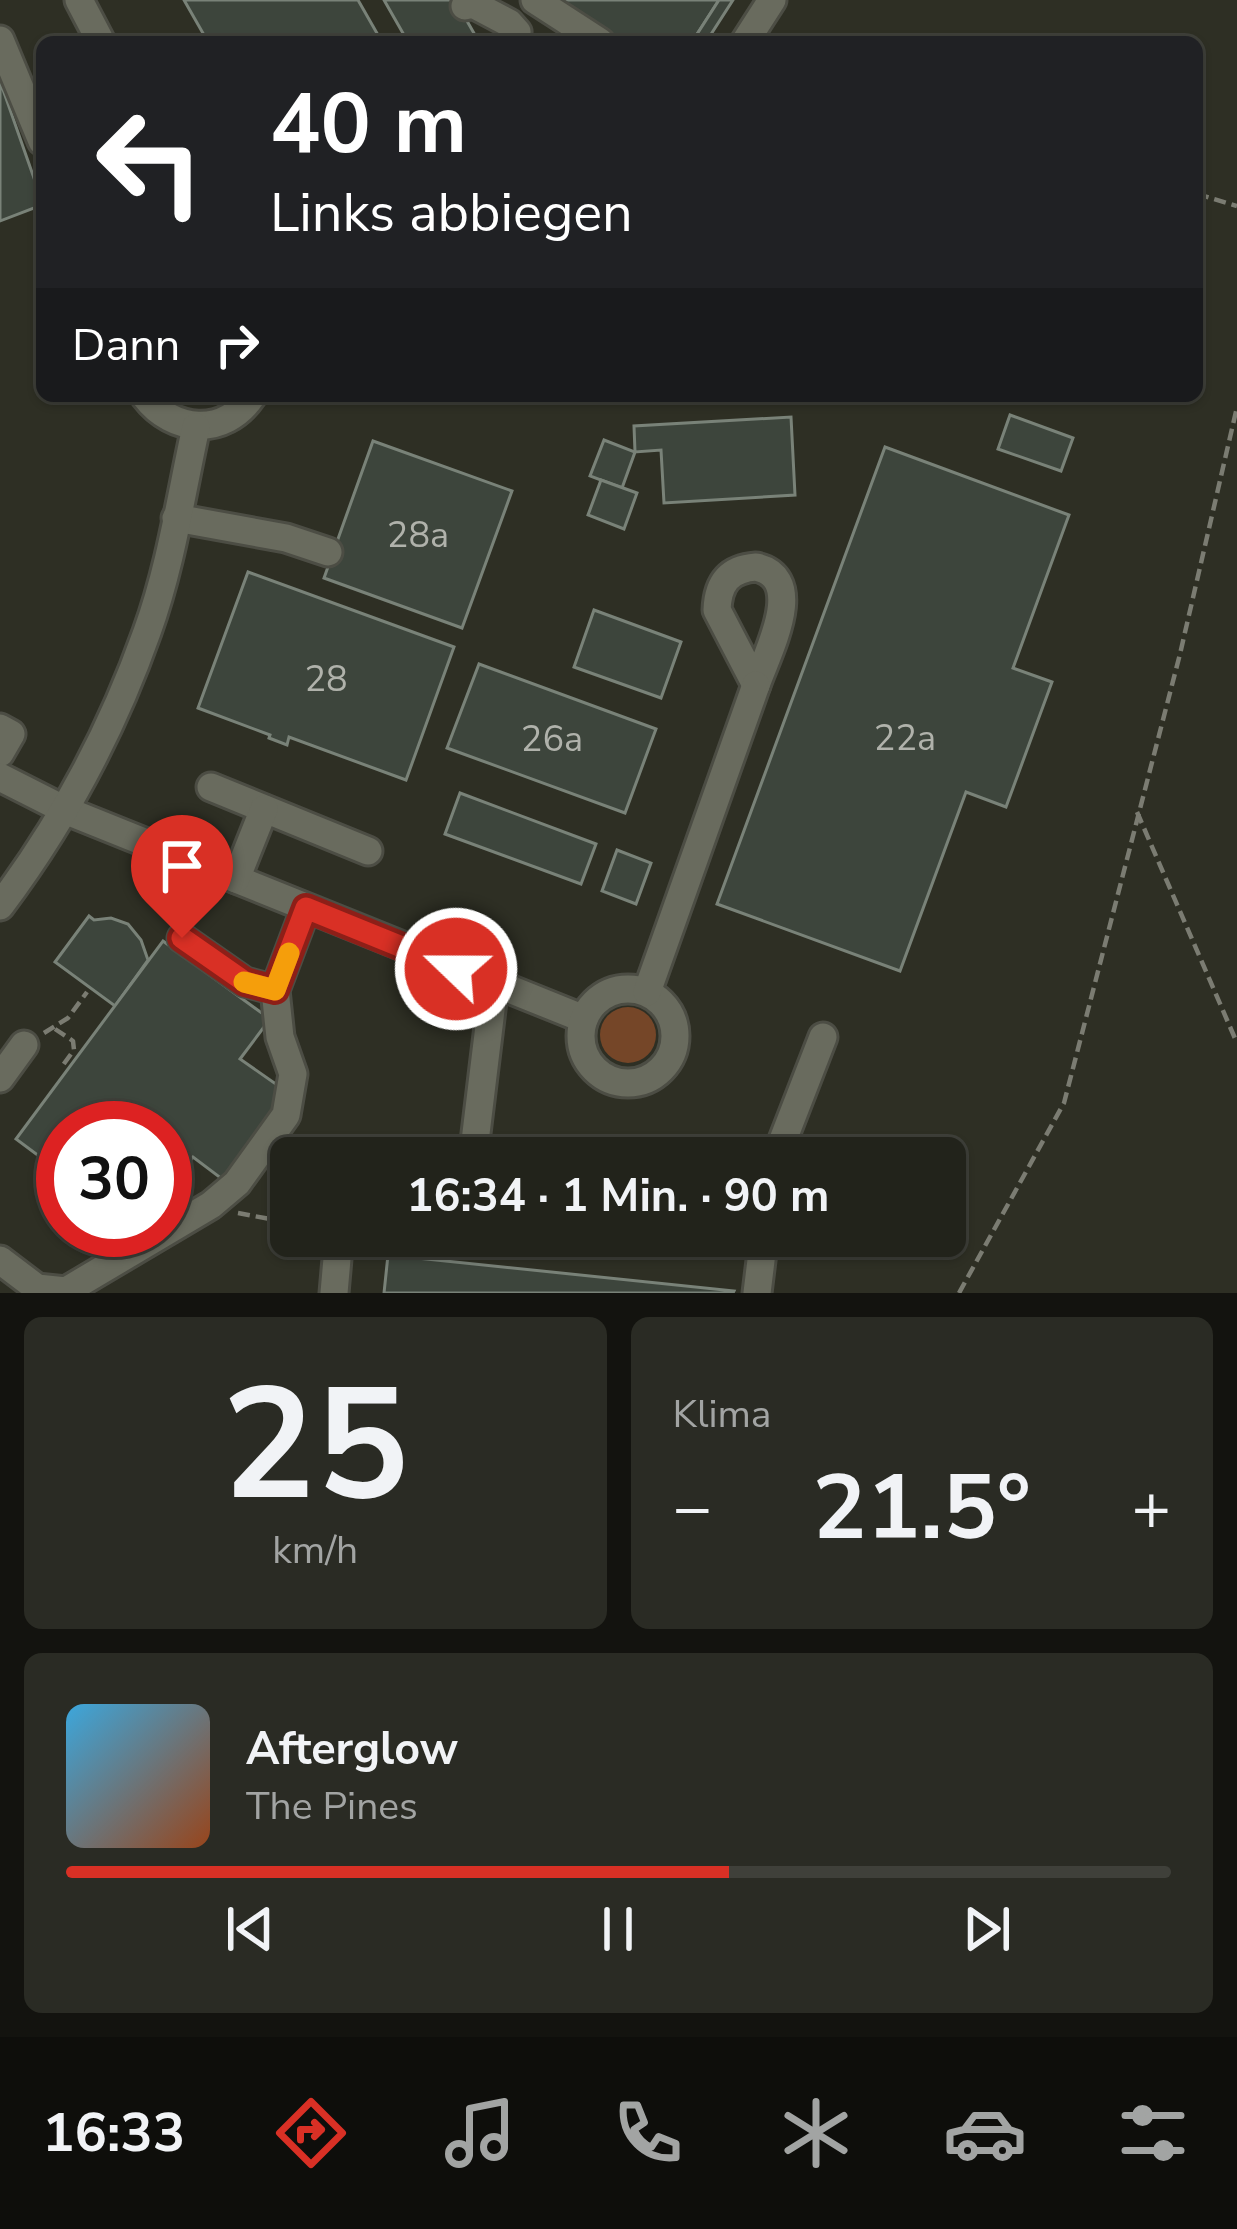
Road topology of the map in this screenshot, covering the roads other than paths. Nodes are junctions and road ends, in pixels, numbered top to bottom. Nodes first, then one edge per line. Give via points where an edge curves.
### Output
1 (79, 0) edge
2 (535, 0) edge
3 (772, 0) edge
4 (465, 6) dead end
5 (98, 36) edge
6 (516, 36) edge
7 (591, 36) edge
8 (749, 36) edge
9 (0, 40) edge
10 (36, 127) edge
11 (150, 402) edge
12 (246, 402) edge
13 (196, 427) junction
14 (176, 518) junction
15 (328, 552) dead end
16 (756, 686) dead end
17 (0, 728) edge
18 (0, 754) edge
19 (0, 777) edge
20 (211, 788) dead end
21 (264, 809) junction
22 (67, 812) junction
23 (368, 851) dead end
24 (236, 879) junction
25 (0, 906) edge
26 (306, 908) junction
27 (182, 938) dead end
28 (494, 985) junction
29 (275, 990) junction
30 (647, 992) junction
31 (584, 1019) junction
32 (823, 1037) dead end
33 (24, 1045) road end
34 (0, 1078) edge
35 (476, 1137) edge
36 (784, 1137) edge
37 (337, 1257) edge
38 (762, 1257) edge
39 (0, 1260) edge
40 (334, 1293) edge
41 (758, 1293) edge

1 - 5 street
2 - 7 street
3 - 8 street
4 - 6 street via 509,23
9 - 10 street
11 - 13 street
12 - 13 street via 230,418
13 - 14 street
14 - 15 street
14 - 22 street via 148,630
16 - 30 street
17 - 18 street via 11,734
19 - 22 street
20 - 21 street
21 - 23 street
21 - 24 street
22 - 24 street
22 - 25 street
24 - 26 street
26 - 28 street
26 - 29 street
27 - 29 street via 245,982
28 - 31 street
28 - 35 street
29 - 39 street via 293,1074 286,1115 237,1183 66,1291 38,1288
30 - 31 street via 603,995
30 - 31 street via 670,1013 675,1044 646,1080 601,1075 583,1050
32 - 36 street
33 - 34 street
37 - 40 street
38 - 41 street

